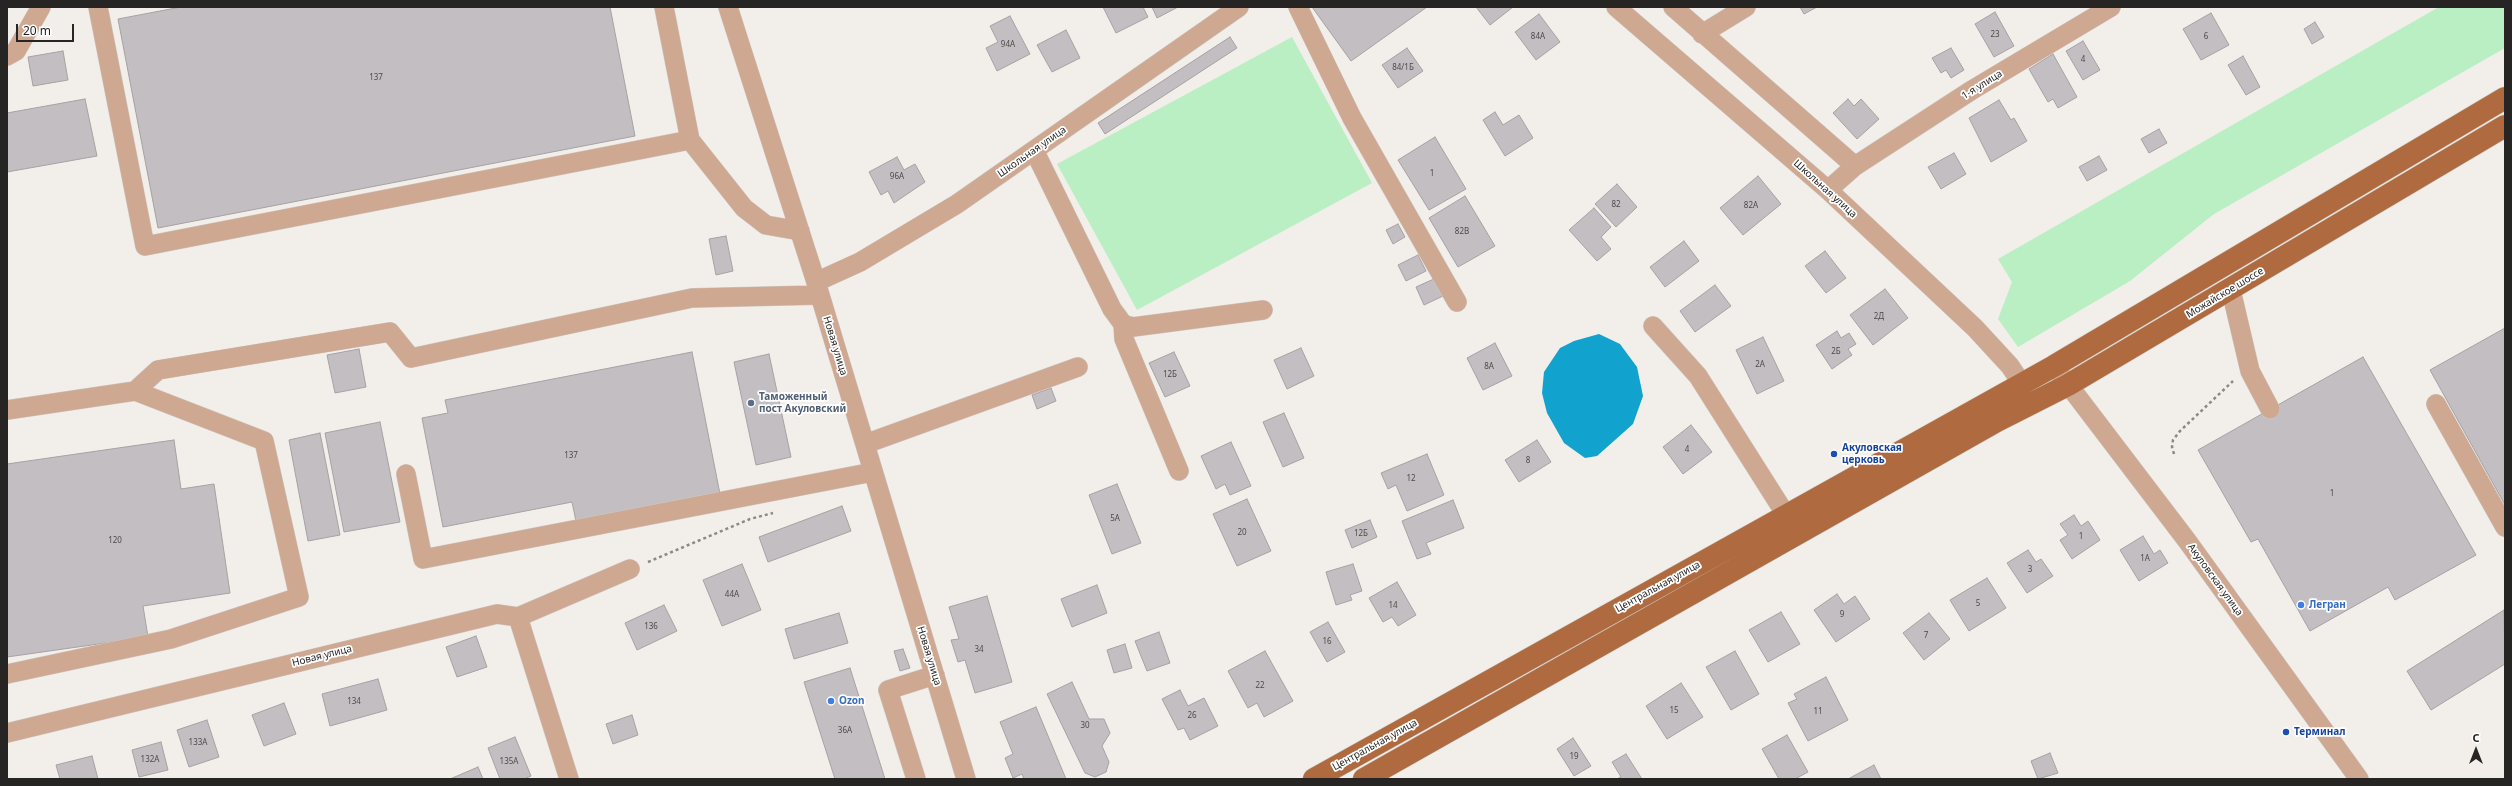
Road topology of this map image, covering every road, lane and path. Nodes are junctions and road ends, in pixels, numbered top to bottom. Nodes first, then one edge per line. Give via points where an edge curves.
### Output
1 (41, 7) edge
2 (98, 7) edge
3 (664, 7) edge
4 (728, 7) edge
5 (1239, 7) edge
6 (1298, 7) edge
7 (1616, 7) edge
8 (1673, 7) edge
9 (1746, 7) edge
10 (2111, 7) edge
11 (1702, 34) junction
12 (7, 56) edge
13 (2505, 98) edge
14 (2505, 126) edge
15 (690, 140) junction
16 (1034, 150) junction
17 (1855, 166) junction
18 (1828, 190) junction
19 (800, 231) junction
20 (818, 289) junction
21 (2232, 290) junction
22 (1456, 302) dead end
23 (1263, 310) dead end
24 (1123, 324) junction
25 (1653, 326) dead end
26 (2248, 358) junction
27 (2054, 366) junction
28 (1078, 367) dead end
29 (2022, 384) junction
30 (2068, 385) junction
31 (135, 391) junction
32 (2436, 404) dead end
33 (2270, 409) dead end
34 (7, 410) edge
35 (865, 444) junction
36 (2174, 454) dead end
37 (1179, 471) dead end
38 (873, 472) junction
39 (406, 474) dead end
40 (781, 510) dead end
41 (1786, 515) junction
42 (2505, 527) edge
43 (630, 569) joint
44 (518, 617) junction
45 (7, 674) edge
46 (935, 675) junction
47 (7, 733) edge
48 (569, 779) edge
49 (916, 779) edge
50 (966, 779) edge
51 (1314, 779) edge
52 (1364, 779) edge
53 (2359, 779) edge

1 - 12 street via 16,51
2 - 15 street via 144,246
3 - 15 street
4 - 19 street, Новая улица
5 - 16 street, Школьная улица
6 - 22 street via 1352,118
7 - 18 street, Школьная улица
8 - 11 street
9 - 11 street
10 - 17 street, 1-я улица via 1972,90
11 - 17 street
13 - 27 main road
14 - 21 main road, Можайское шоссе
15 - 19 street via 744,208 766,225
16 - 20 street, Школьная улица via 957,204
16 - 24 street via 1112,309
17 - 18 street, 1-я улица
18 - 29 street, Школьная улица via 1974,328 2010,366
19 - 20 street, Новая улица
20 - 31 street via 692,298 412,358 390,332 158,370
20 - 35 street, Новая улица
21 - 26 street
21 - 30 main road, Можайское шоссе
23 - 24 street via 1133,327
24 - 37 street via 1124,339
25 - 41 street via 1698,376
26 - 33 street via 2250,371
26 - 36 path via 2239,375 2173,440
27 - 29 main road
27 - 30 street, Акуловская улица
28 - 35 street
29 - 41 main road, Центральная улица
30 - 52 main road, Можайское шоссе via 1940,454
30 - 53 street, Акуловская улица via 2188,542
31 - 34 street
31 - 45 street via 264,441 299,597 171,639
32 - 42 street
35 - 38 street, Новая улица
38 - 39 street via 423,559
38 - 46 street, Новая улица
40 - 43 path via 750,519
41 - 51 main road, Центральная улица
43 - 44 street
44 - 47 street, Новая улица via 497,614
44 - 48 street
46 - 49 street via 888,690
46 - 50 street, Новая улица

